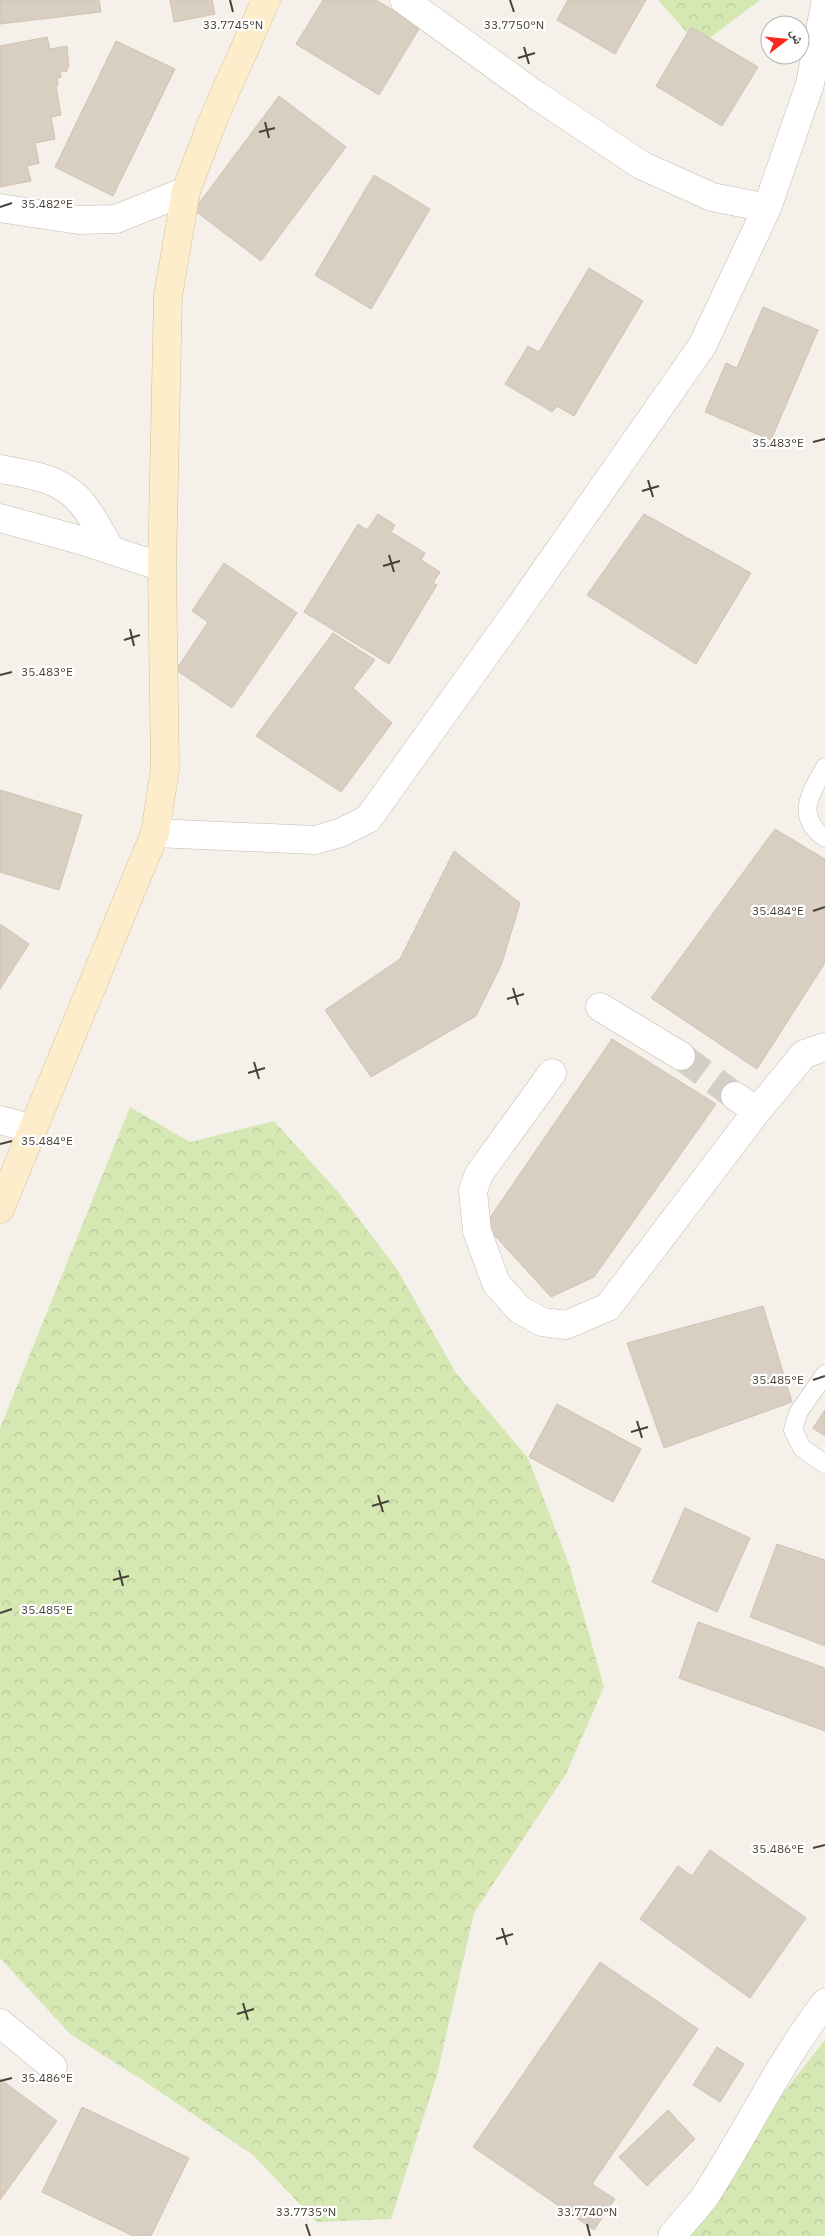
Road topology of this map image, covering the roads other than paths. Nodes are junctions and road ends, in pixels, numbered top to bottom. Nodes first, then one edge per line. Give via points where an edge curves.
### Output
1 (266, 0) edge
2 (404, 0) edge
3 (825, 4) edge
4 (186, 191) junction
5 (0, 208) edge
6 (767, 208) junction
7 (0, 469) edge
8 (0, 518) edge
9 (111, 550) junction
10 (162, 567) junction
11 (825, 767) edge
12 (155, 833) junction
13 (825, 838) edge
14 (600, 1007) dead end
15 (825, 1048) edge
16 (681, 1056) tunnel mouth
17 (552, 1072) dead end
18 (0, 1120) edge
19 (33, 1129) junction
20 (0, 1209) edge
21 (825, 1374) edge
22 (825, 1464) edge
23 (825, 2003) edge
24 (0, 2023) edge
25 (53, 2067) dead end
26 (672, 2236) edge

1 - 4 street via 212,120
2 - 6 street via 536,95 641,164 712,197
3 - 6 street via 810,84
4 - 5 street via 116,219 78,220
4 - 10 street via 168,296
6 - 12 street via 702,346 368,819 340,833 315,840
7 - 9 street via 62,485 84,505
8 - 9 street
9 - 10 street
10 - 12 street via 165,769
11 - 13 lane via 807,802 807,816
12 - 19 street
14 - 16 street
15 - 17 street via 804,1054 746,1103 608,1307 566,1325 542,1322 519,1309 496,1283 477,1231 473,1191 479,1174
18 - 19 street
19 - 20 street
21 - 22 lane via 798,1413 793,1430 802,1448
23 - 26 street via 800,2035 702,2200
24 - 25 street

